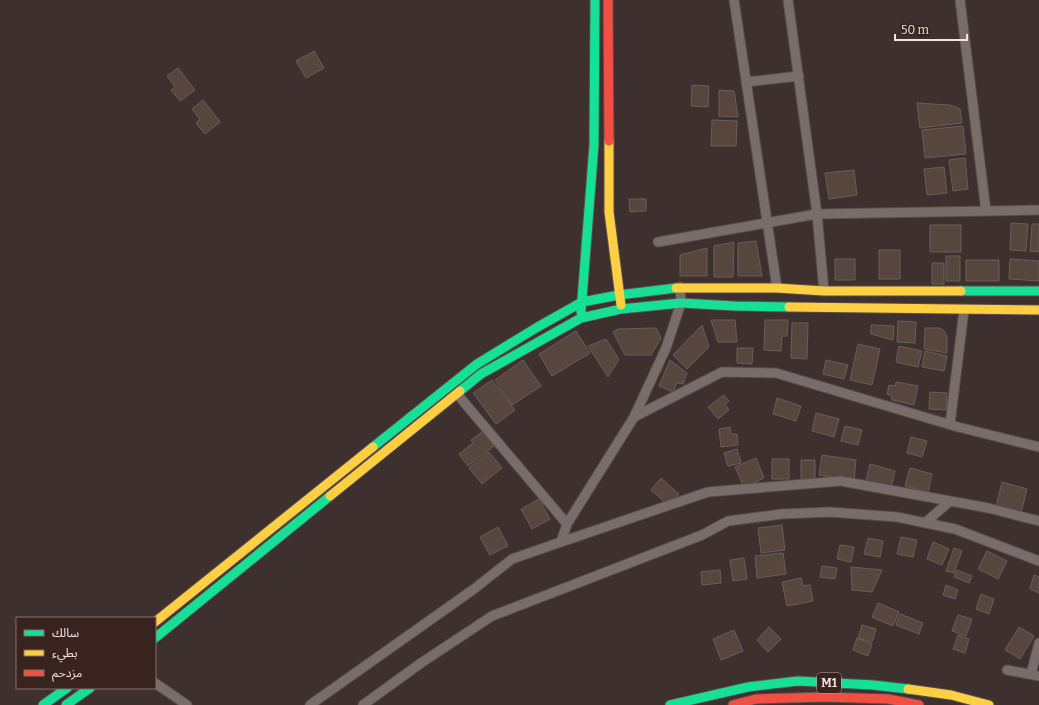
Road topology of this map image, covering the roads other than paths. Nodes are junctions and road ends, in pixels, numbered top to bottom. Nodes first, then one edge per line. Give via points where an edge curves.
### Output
1 (595, 0) edge
2 (608, 0) edge
3 (734, 0) edge
4 (788, 0) edge
5 (960, 0) edge
6 (799, 76) junction
7 (746, 82) junction
8 (1039, 210) edge
9 (986, 211) junction
10 (817, 214) junction
11 (766, 223) junction
12 (658, 242) dead end
13 (680, 287) junction
14 (777, 288) junction
15 (824, 291) junction
16 (1039, 291) edge
17 (619, 295) junction
18 (582, 302) junction
19 (681, 303) junction
20 (621, 309) junction
21 (964, 310) junction
22 (1039, 310) edge
23 (581, 318) junction
24 (457, 394) junction
25 (634, 417) junction
26 (950, 424) junction
27 (1039, 447) edge
28 (950, 501) junction
29 (1039, 522) edge
30 (925, 523) junction
31 (567, 524) junction
32 (561, 542) junction
33 (1039, 561) edge
34 (156, 621) edge
35 (156, 637) edge
36 (1039, 643) edge
37 (1007, 670) dead end
38 (1035, 675) edge
39 (156, 684) edge
40 (66, 689) edge
41 (89, 689) edge
42 (43, 705) edge
43 (66, 705) edge
44 (187, 705) edge
45 (310, 705) edge
46 (363, 705) edge
47 (670, 705) edge
48 (733, 705) edge
49 (918, 705) edge
50 (989, 705) edge

1 - 18 main road via 594,145
2 - 17 main road via 609,212
3 - 7 street
4 - 6 street
5 - 9 street
6 - 7 street
6 - 10 street
7 - 11 street
8 - 9 street
9 - 10 street
10 - 11 street
10 - 15 street
11 - 12 street
11 - 14 street
13 - 14 main road
13 - 17 main road
13 - 19 street
14 - 15 main road
15 - 16 main road
17 - 18 main road
17 - 20 main road
18 - 23 main road
18 - 34 main road via 477,364
19 - 20 main road
19 - 21 main road
19 - 25 street via 666,348
20 - 23 main road
21 - 22 main road
21 - 26 street
23 - 24 main road via 481,374
24 - 31 street
24 - 35 main road
25 - 26 street via 722,372 776,373
25 - 31 street
26 - 27 street
28 - 29 street
28 - 30 street
28 - 32 street via 841,481 708,492
30 - 33 street via 955,529
30 - 46 street via 897,517 830,512 782,514 728,521 702,535 492,616
31 - 32 street
32 - 45 street via 512,559 468,594
36 - 38 street
37 - 38 street
39 - 44 street
40 - 42 main road
41 - 43 main road
47 - 50 main road, M1 via 748,687 798,681 873,685 951,695
48 - 49 main road, M1 via 756,699 825,697 888,699

